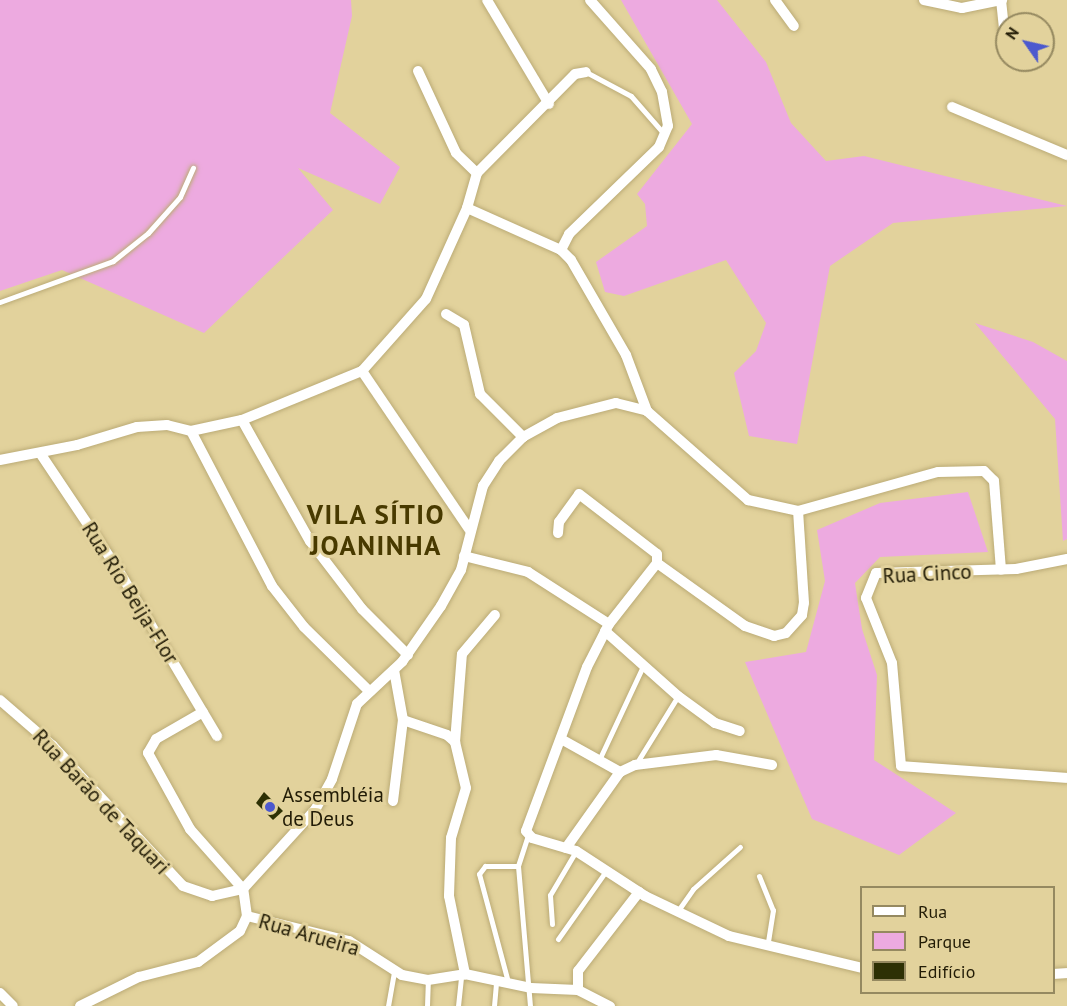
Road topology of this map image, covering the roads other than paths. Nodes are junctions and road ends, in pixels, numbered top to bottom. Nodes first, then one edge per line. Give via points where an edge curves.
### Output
1 (487, 0) edge
2 (590, 0) edge
3 (775, 0) edge
4 (924, 0) edge
5 (1002, 0) edge
6 (969, 5) edge
7 (794, 26) dead end
8 (418, 71) dead end
9 (586, 72) joint
10 (549, 104) junction
11 (952, 107) dead end
12 (666, 136) junction
13 (1067, 155) edge
14 (193, 168) dead end
15 (477, 173) junction
16 (468, 208) junction
17 (561, 250) junction
18 (0, 302) edge
19 (446, 314) dead end
20 (362, 371) junction
21 (647, 411) junction
22 (242, 420) junction
23 (191, 431) junction
24 (523, 436) junction
25 (40, 453) junction
26 (0, 460) edge
27 (798, 512) junction
28 (470, 529) junction
29 (558, 533) dead end
30 (464, 556) junction
31 (1067, 559) edge
32 (657, 563) junction
33 (1001, 570) junction
34 (495, 615) dead end
35 (607, 628) junction
36 (408, 655) junction
37 (644, 664) junction
38 (394, 670) junction
39 (368, 690) junction
40 (678, 696) junction
41 (0, 700) edge
42 (203, 712) junction
43 (403, 720) junction
44 (740, 731) dead end
45 (217, 736) dead end
46 (561, 739) junction
47 (455, 742) junction
48 (599, 760) junction
49 (635, 765) junction
50 (772, 765) dead end
51 (620, 772) junction
52 (1067, 778) edge
53 (393, 801) dead end
54 (528, 835) junction
55 (740, 847) dead end
56 (571, 849) junction
57 (518, 866) junction
58 (606, 871) junction
59 (759, 876) dead end
60 (243, 889) junction
61 (639, 892) junction
62 (677, 913) junction
63 (247, 916) junction
64 (552, 924) dead end
65 (558, 939) dead end
66 (767, 946) junction
67 (860, 968) edge
68 (394, 971) junction
69 (463, 975) junction
70 (428, 980) junction
71 (496, 981) junction
72 (508, 984) junction
73 (531, 988) junction
74 (578, 990) junction
75 (0, 993) edge
76 (13, 1006) edge
77 (80, 1006) edge
78 (388, 1006) edge
79 (427, 1006) edge
80 (458, 1006) edge
81 (494, 1006) edge
82 (530, 1006) edge
83 (610, 1006) edge

1 - 10 street
2 - 12 street via 651,69 662,92
3 - 7 street
4 - 6 street
5 - 6 street
8 - 15 street via 456,153
9 - 10 street via 575,74
9 - 12 lane via 640,104
10 - 15 street
11 - 13 street
12 - 17 street via 622,187 569,234
14 - 18 lane via 180,197 148,233 112,261
15 - 16 street
16 - 17 street
16 - 20 street via 426,299
17 - 21 street via 579,271 626,355
19 - 24 street via 466,332 474,385
20 - 22 street
20 - 28 street
21 - 24 street via 604,404 557,418
21 - 27 street via 748,500
22 - 23 street
22 - 36 street via 310,541 362,609
23 - 25 street via 167,426 137,427
23 - 39 street via 273,586 304,627
24 - 28 street via 483,486
25 - 26 street
25 - 42 street, Rua Rio Beija-Flor via 119,571
27 - 32 street via 804,603 802,615 786,633 774,636 745,626
27 - 33 street via 938,472 984,471 994,481
28 - 30 street
29 - 32 street via 559,522 579,494 657,554
30 - 35 street via 528,572
30 - 36 street via 451,588
31 - 33 street, Rua Cinco
32 - 35 street
33 - 52 street, Rua Cinco via 876,573 868,584 866,598 895,681 901,766
34 - 47 street via 462,654
35 - 37 street
35 - 46 street
36 - 38 street
37 - 40 street
37 - 48 lane
38 - 39 street
38 - 43 street
39 - 60 street via 351,717 323,797
40 - 44 street via 715,723
40 - 49 lane
41 - 60 street, Rua Barão de Taquari via 52,745 183,886 212,897
42 - 45 street, Rua Rio Beija-Flor
42 - 60 street via 156,739 148,753 184,820
43 - 47 street via 447,735
43 - 53 street
46 - 48 street
46 - 54 street via 526,822
47 - 69 street via 466,789 451,838 449,896
48 - 51 street
49 - 50 street via 716,755
49 - 51 street
51 - 56 street
54 - 56 street
54 - 57 lane
55 - 62 lane via 693,889
56 - 58 street
56 - 64 lane via 550,895
57 - 72 lane via 485,866 479,874
57 - 73 lane
58 - 61 street
58 - 65 lane
59 - 66 lane via 773,910
60 - 63 street
61 - 62 street
61 - 74 street via 578,971 574,982
62 - 66 street via 729,936
63 - 68 street, Rua Arueira via 349,941
63 - 77 street via 240,931 198,963 139,976
66 - 67 street
68 - 70 street, Rua Arueira
68 - 78 lane
69 - 70 street, Rua Arueira
69 - 71 street, Rua Arueira
69 - 80 lane
70 - 79 lane
71 - 72 street, Rua Arueira
71 - 81 lane
72 - 73 street, Rua Arueira
73 - 74 street, Rua Arueira
73 - 82 lane
74 - 83 street, Rua Arueira
75 - 76 street

